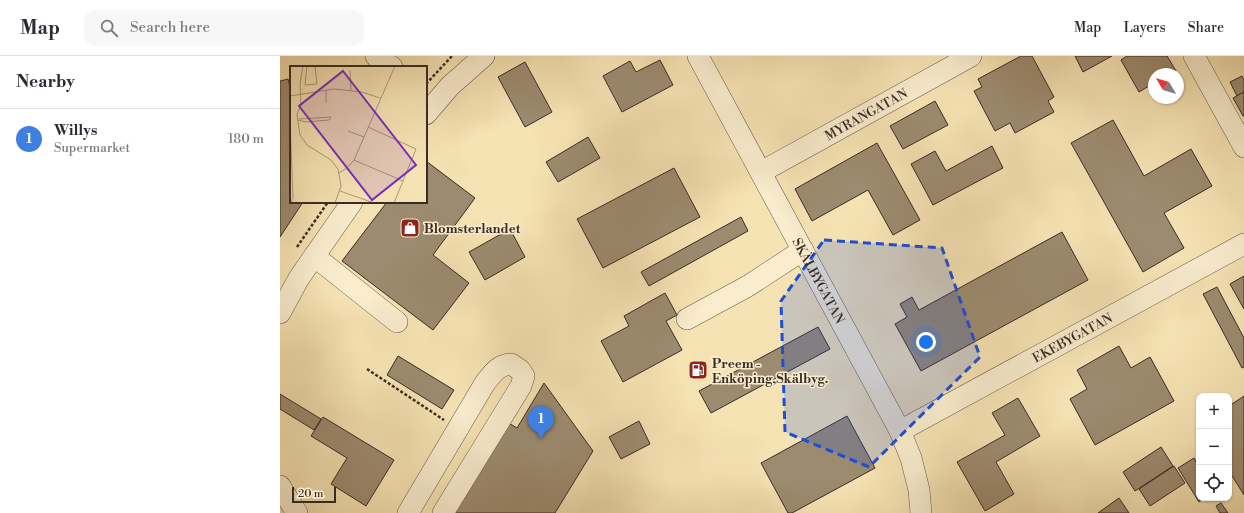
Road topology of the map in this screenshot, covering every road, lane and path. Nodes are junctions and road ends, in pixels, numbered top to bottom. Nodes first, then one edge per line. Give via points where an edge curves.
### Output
1 (376, 56) edge
2 (452, 56) edge
3 (484, 56) edge
4 (698, 56) edge
5 (971, 56) edge
6 (1194, 56) edge
7 (391, 66) edge
8 (429, 98) edge
9 (1244, 147) edge
10 (761, 172) junction
11 (328, 203) edge
12 (351, 203) edge
13 (1244, 244) edge
14 (803, 250) junction
15 (305, 252) junction
16 (280, 313) edge
17 (687, 319) dead end
18 (397, 322) dead end
19 (367, 369) dead end
20 (457, 429) junction
21 (900, 431) junction
22 (280, 486) edge
23 (297, 513) edge
24 (408, 513) edge
25 (443, 513) edge
26 (921, 513) edge

1 - 7 street
2 - 8 path
3 - 8 street via 450,86
4 - 10 street, SKÄLBYGATAN
5 - 10 street, MYRANGATAN
6 - 9 street
10 - 14 street, SKÄLBYGATAN
11 - 15 path
12 - 15 street
13 - 21 street, EKEBYGATAN
14 - 17 street via 748,286
14 - 21 street, SKÄLBYGATAN
15 - 16 street via 299,278
15 - 18 street
19 - 20 path
20 - 24 street
20 - 25 street via 495,370 504,364 511,364 520,370 524,376 521,386
21 - 26 street, SKÄLBYGATAN via 911,458 919,490
22 - 23 street

